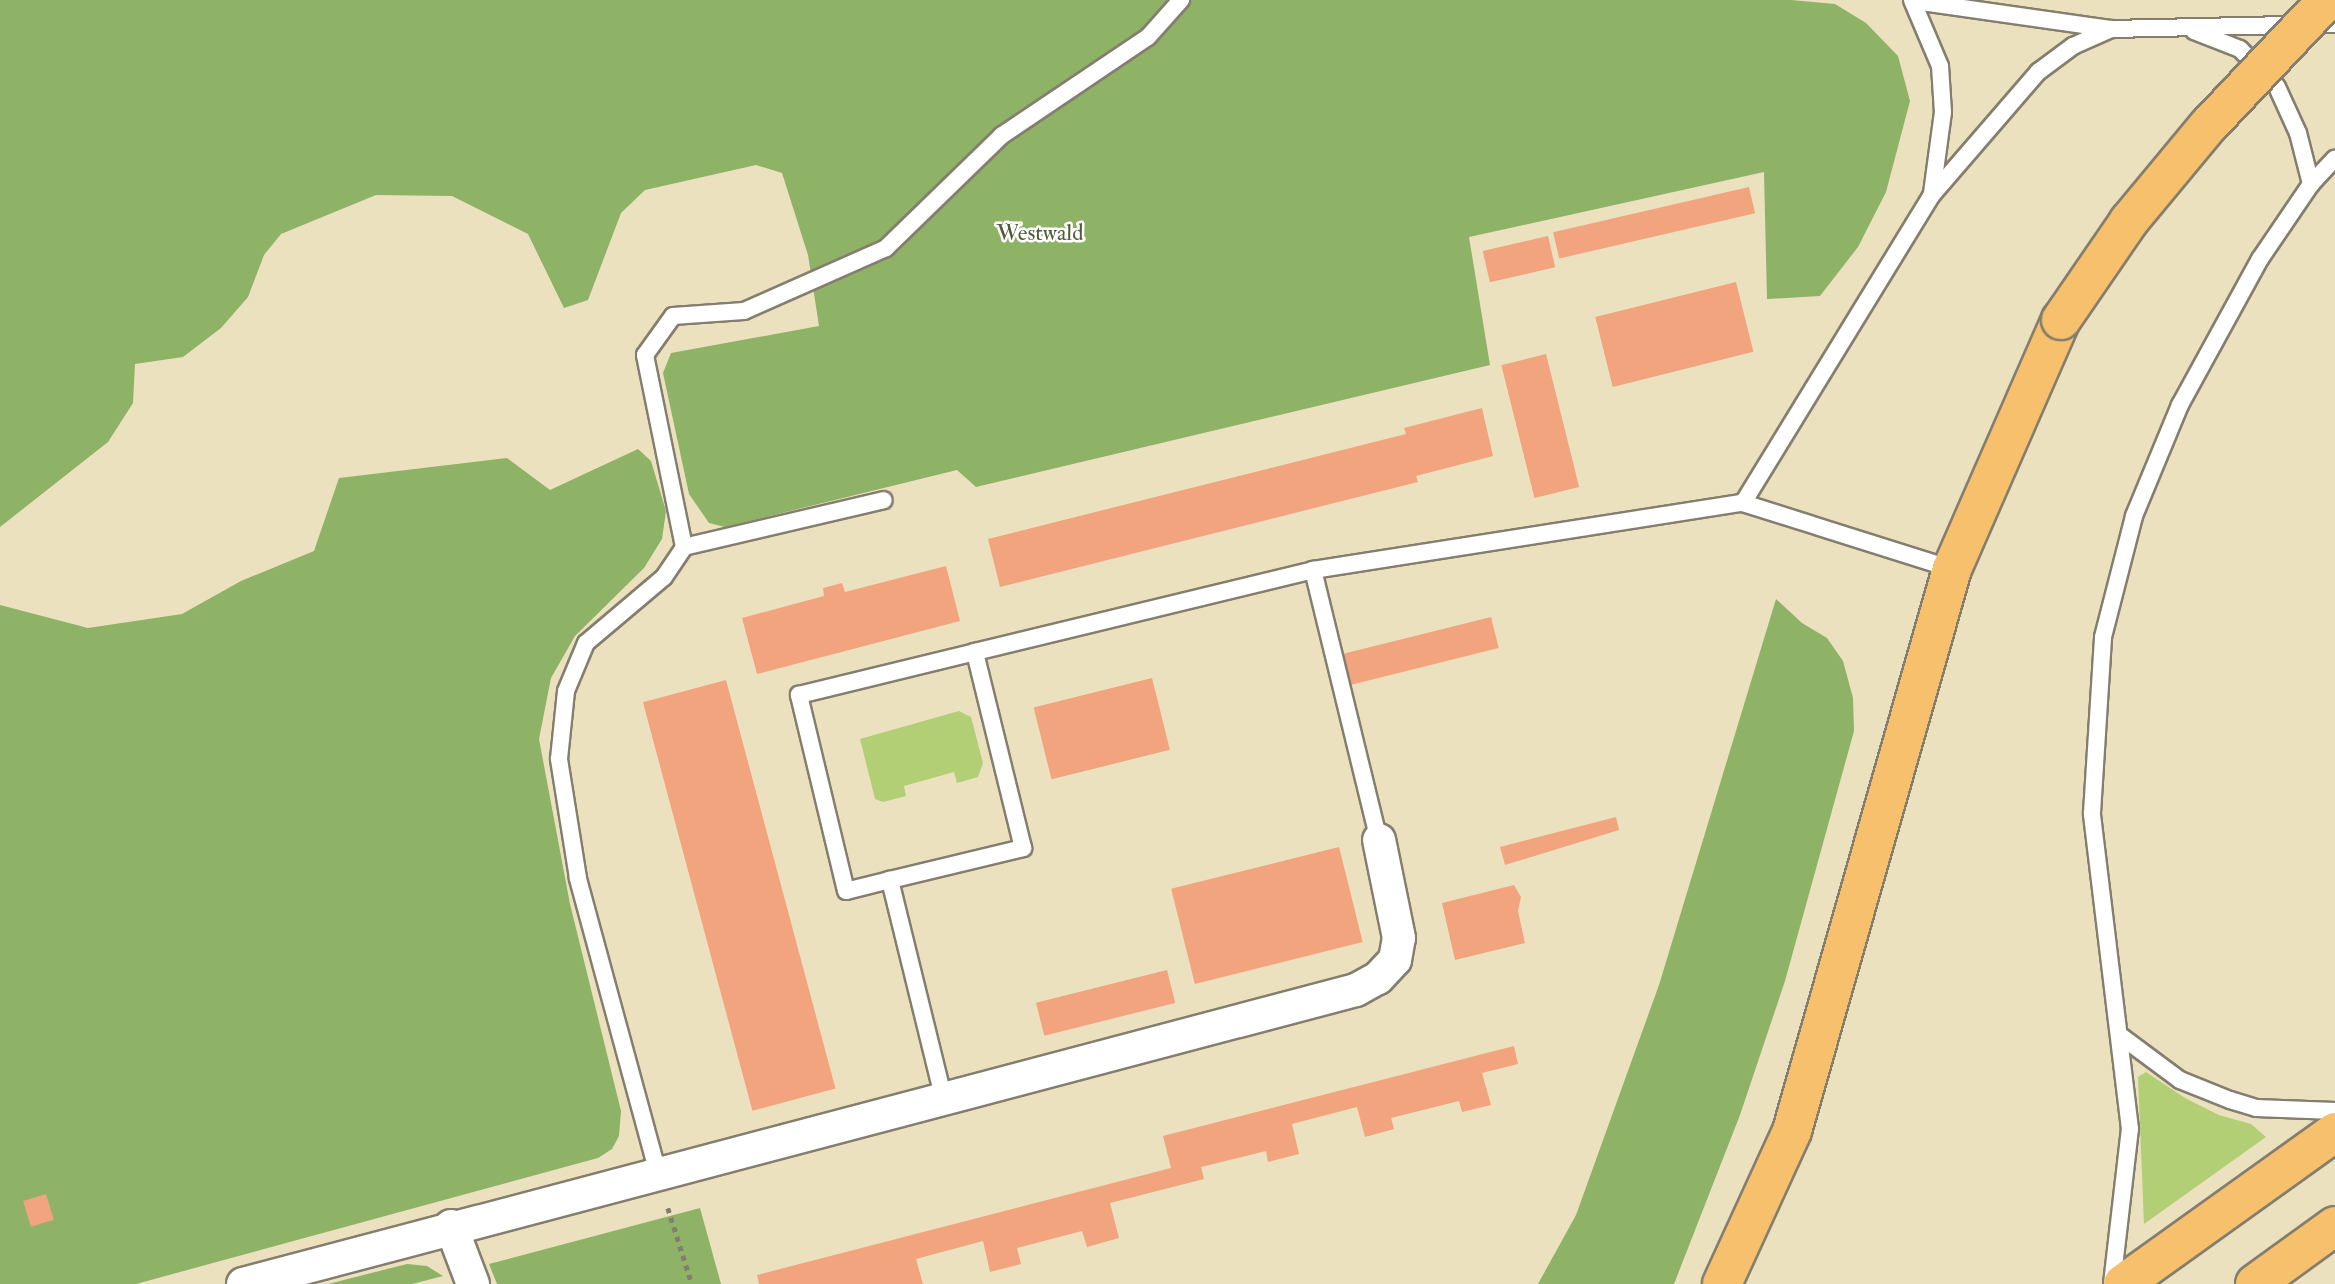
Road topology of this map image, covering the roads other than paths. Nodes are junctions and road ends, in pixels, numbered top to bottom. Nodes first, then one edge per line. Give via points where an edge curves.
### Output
1 (1181, 0) edge
2 (2327, 0) edge
3 (1913, 1) edge
4 (2335, 24) edge
5 (2185, 28) junction
6 (2111, 29) junction
7 (2335, 158) edge
8 (2311, 184) junction
9 (1931, 196) junction
10 (884, 500) dead end
11 (1743, 503) junction
12 (684, 547) junction
13 (1952, 569) junction
14 (1312, 570) junction
15 (975, 652) junction
16 (1379, 840) joint
17 (890, 880) junction
18 (2122, 1037) junction
19 (944, 1100) junction
20 (2335, 1111) edge
21 (2335, 1132) edge
22 (659, 1177) junction
23 (451, 1226) junction
24 (2335, 1226) edge
25 (243, 1284) edge
26 (472, 1284) edge
27 (1722, 1284) edge
28 (2112, 1284) edge
29 (2123, 1284) edge
30 (2255, 1284) edge

1 - 12 lane via 1148,37 1001,136 886,248 744,311 673,316 645,355
2 - 13 highway, bridge via 2208,126 2129,221 2061,320
3 - 6 lane
3 - 9 lane via 1940,66 1943,113
4 - 5 lane
5 - 6 lane
5 - 8 lane via 2240,49 2277,87 2298,132
6 - 9 lane via 2073,46 2038,72
7 - 8 lane
8 - 18 lane via 2260,259 2179,405 2134,516 2103,637 2092,813 2103,930
9 - 11 lane
10 - 12 lane
11 - 13 lane
11 - 14 lane
12 - 22 lane via 664,577 586,643 574,665 559,726 559,759 578,878
13 - 27 highway via 1792,1131
14 - 15 lane
14 - 16 lane
15 - 17 lane via 1023,848
15 - 17 lane via 799,695 846,891
16 - 19 street via 1399,938 1395,960 1378,978 1356,990
17 - 19 lane
18 - 20 lane via 2180,1080 2230,1100 2256,1108
18 - 28 lane via 2130,1129
19 - 22 street
21 - 29 highway
22 - 23 street
23 - 25 street
23 - 26 street
24 - 30 highway

